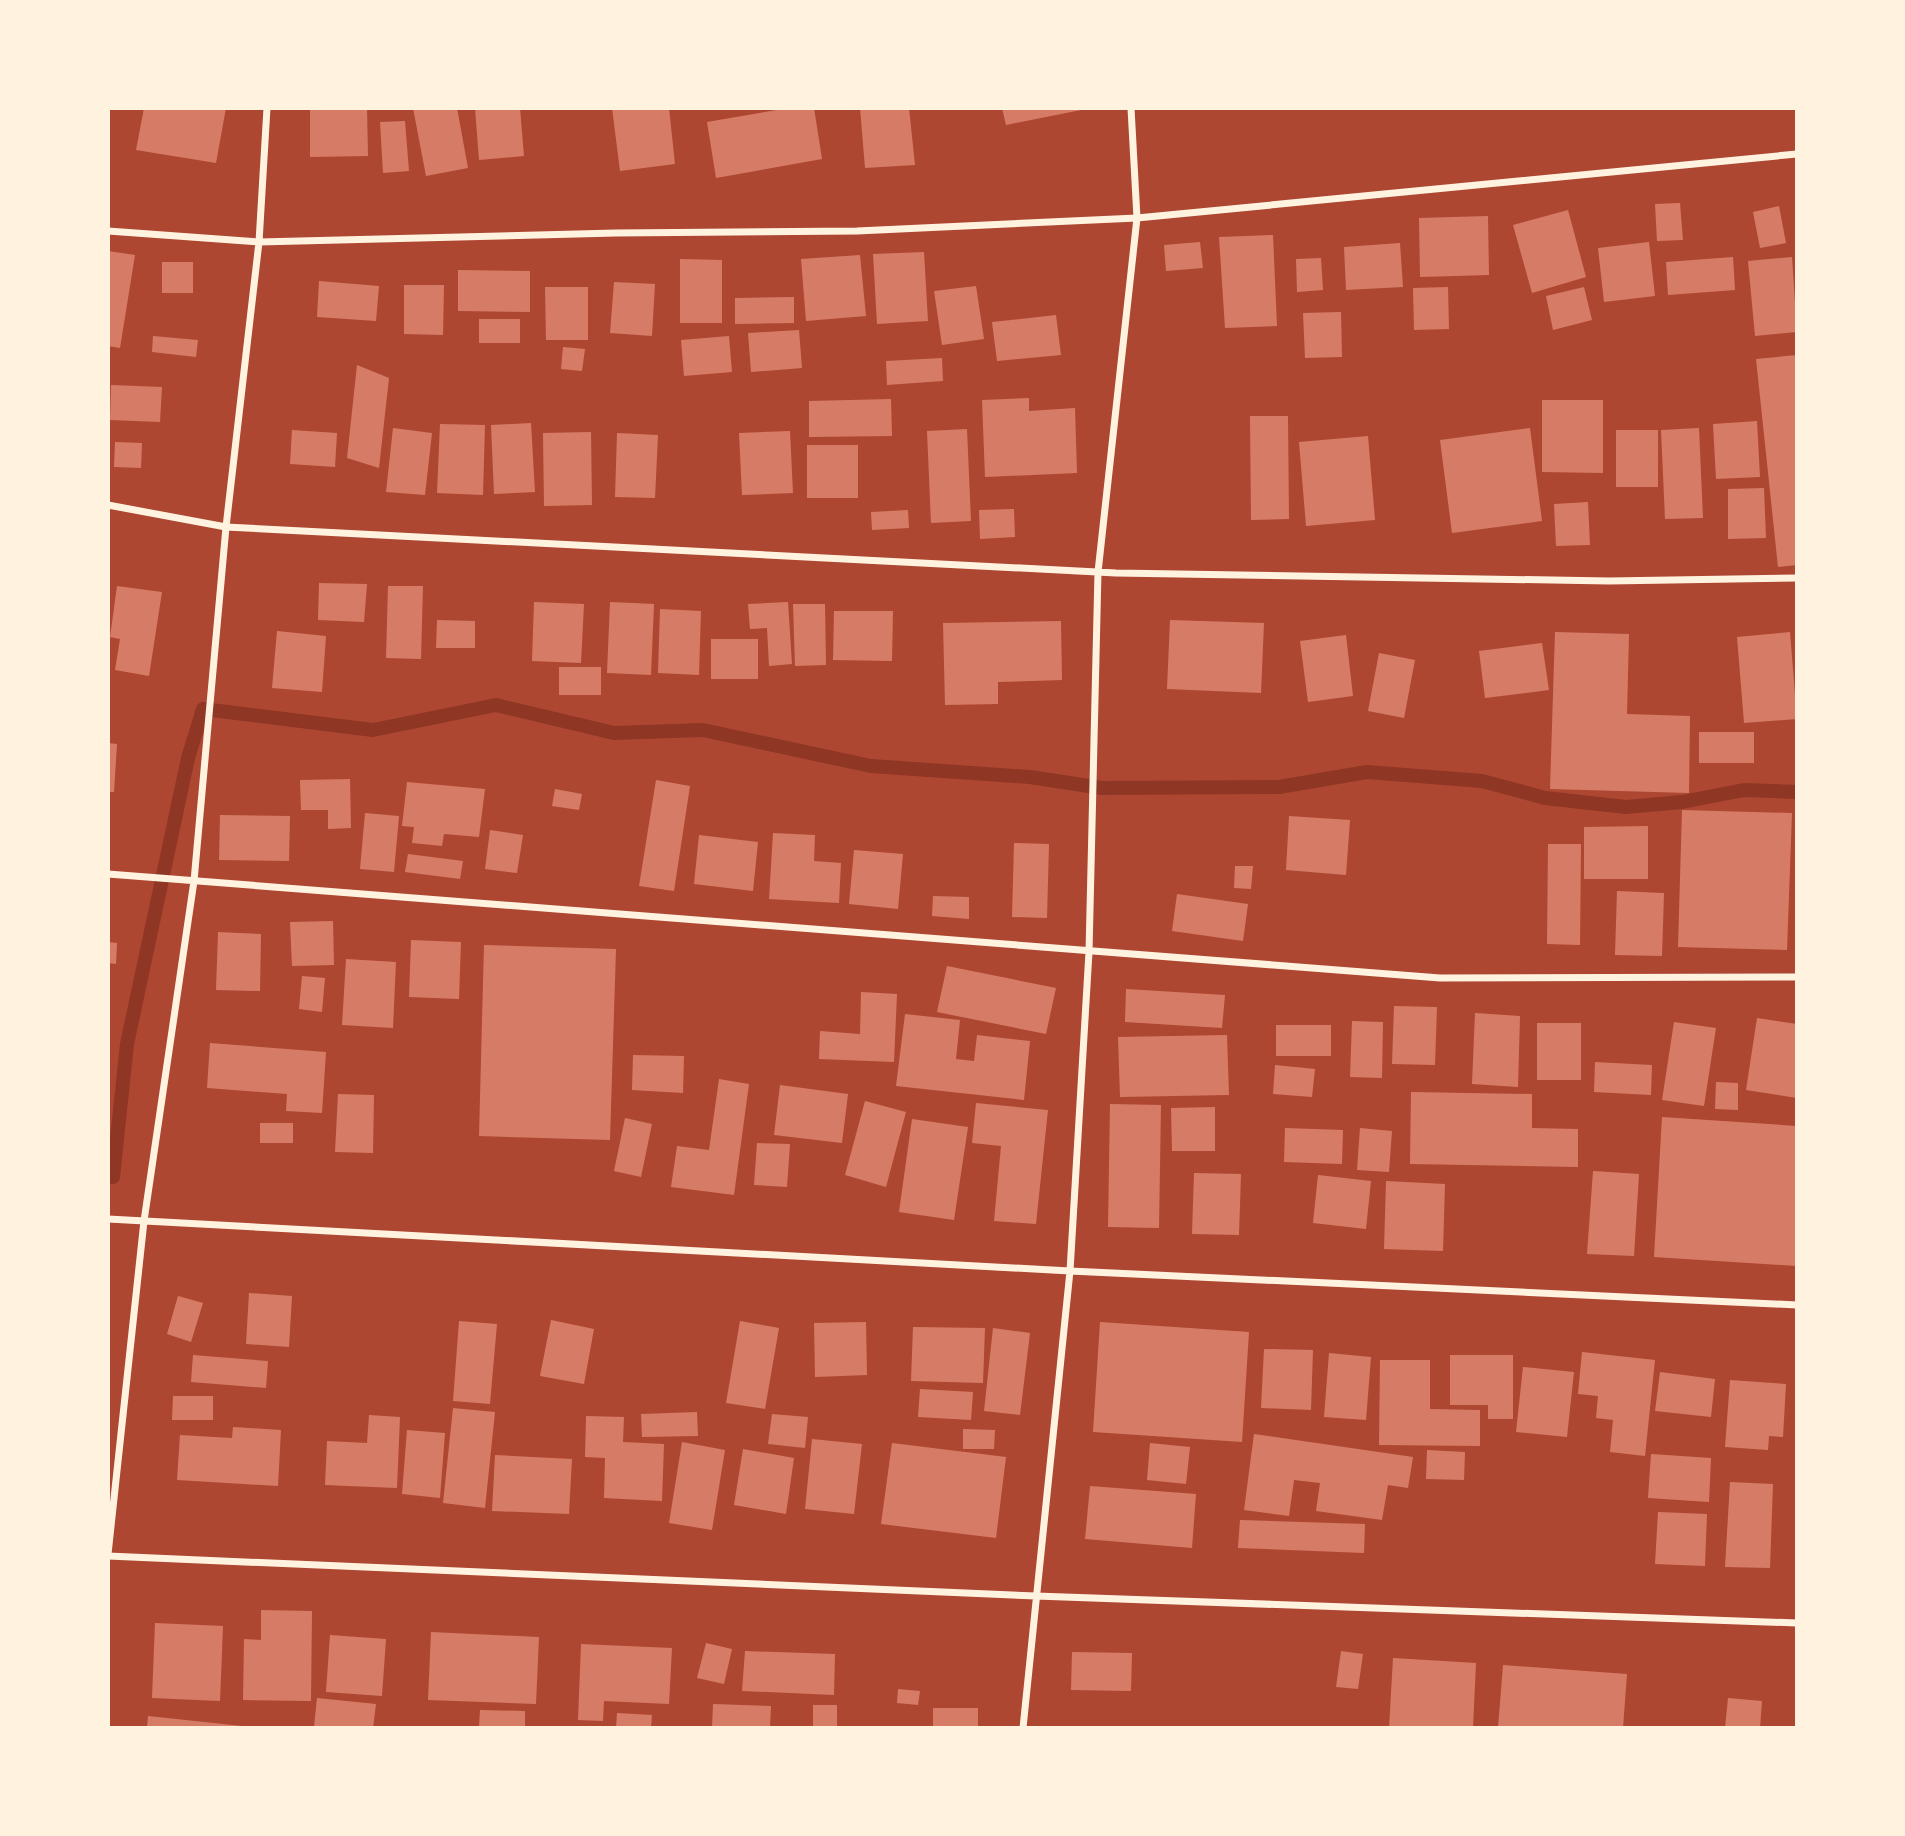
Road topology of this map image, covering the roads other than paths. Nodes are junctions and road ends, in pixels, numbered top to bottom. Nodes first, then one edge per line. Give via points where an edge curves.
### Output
1 (267, 108) edge
2 (1130, 108) edge
3 (1797, 154) edge
4 (1137, 218) junction
5 (108, 231) edge
6 (259, 242) junction
7 (108, 505) edge
8 (226, 527) junction
9 (1098, 572) junction
10 (1797, 578) edge
11 (108, 874) edge
12 (194, 881) junction
13 (1089, 952) junction
14 (1797, 977) edge
15 (108, 1219) edge
16 (144, 1222) junction
17 (1070, 1271) junction
18 (1797, 1305) edge
19 (108, 1555) edge
20 (1037, 1596) junction
21 (1797, 1623) edge
22 (1023, 1727) edge

1 - 6 street
2 - 4 street
3 - 4 street
4 - 6 street via 857,231
4 - 9 street
5 - 6 street
6 - 8 street
7 - 8 street
8 - 9 street
8 - 12 street
9 - 10 street via 1609,581
9 - 13 street
11 - 12 street
12 - 13 street
12 - 16 street
13 - 14 street via 1440,978
13 - 17 street
15 - 16 street
16 - 17 street
16 - 19 street
17 - 18 street
17 - 20 street
19 - 20 street
20 - 21 street
20 - 22 street

